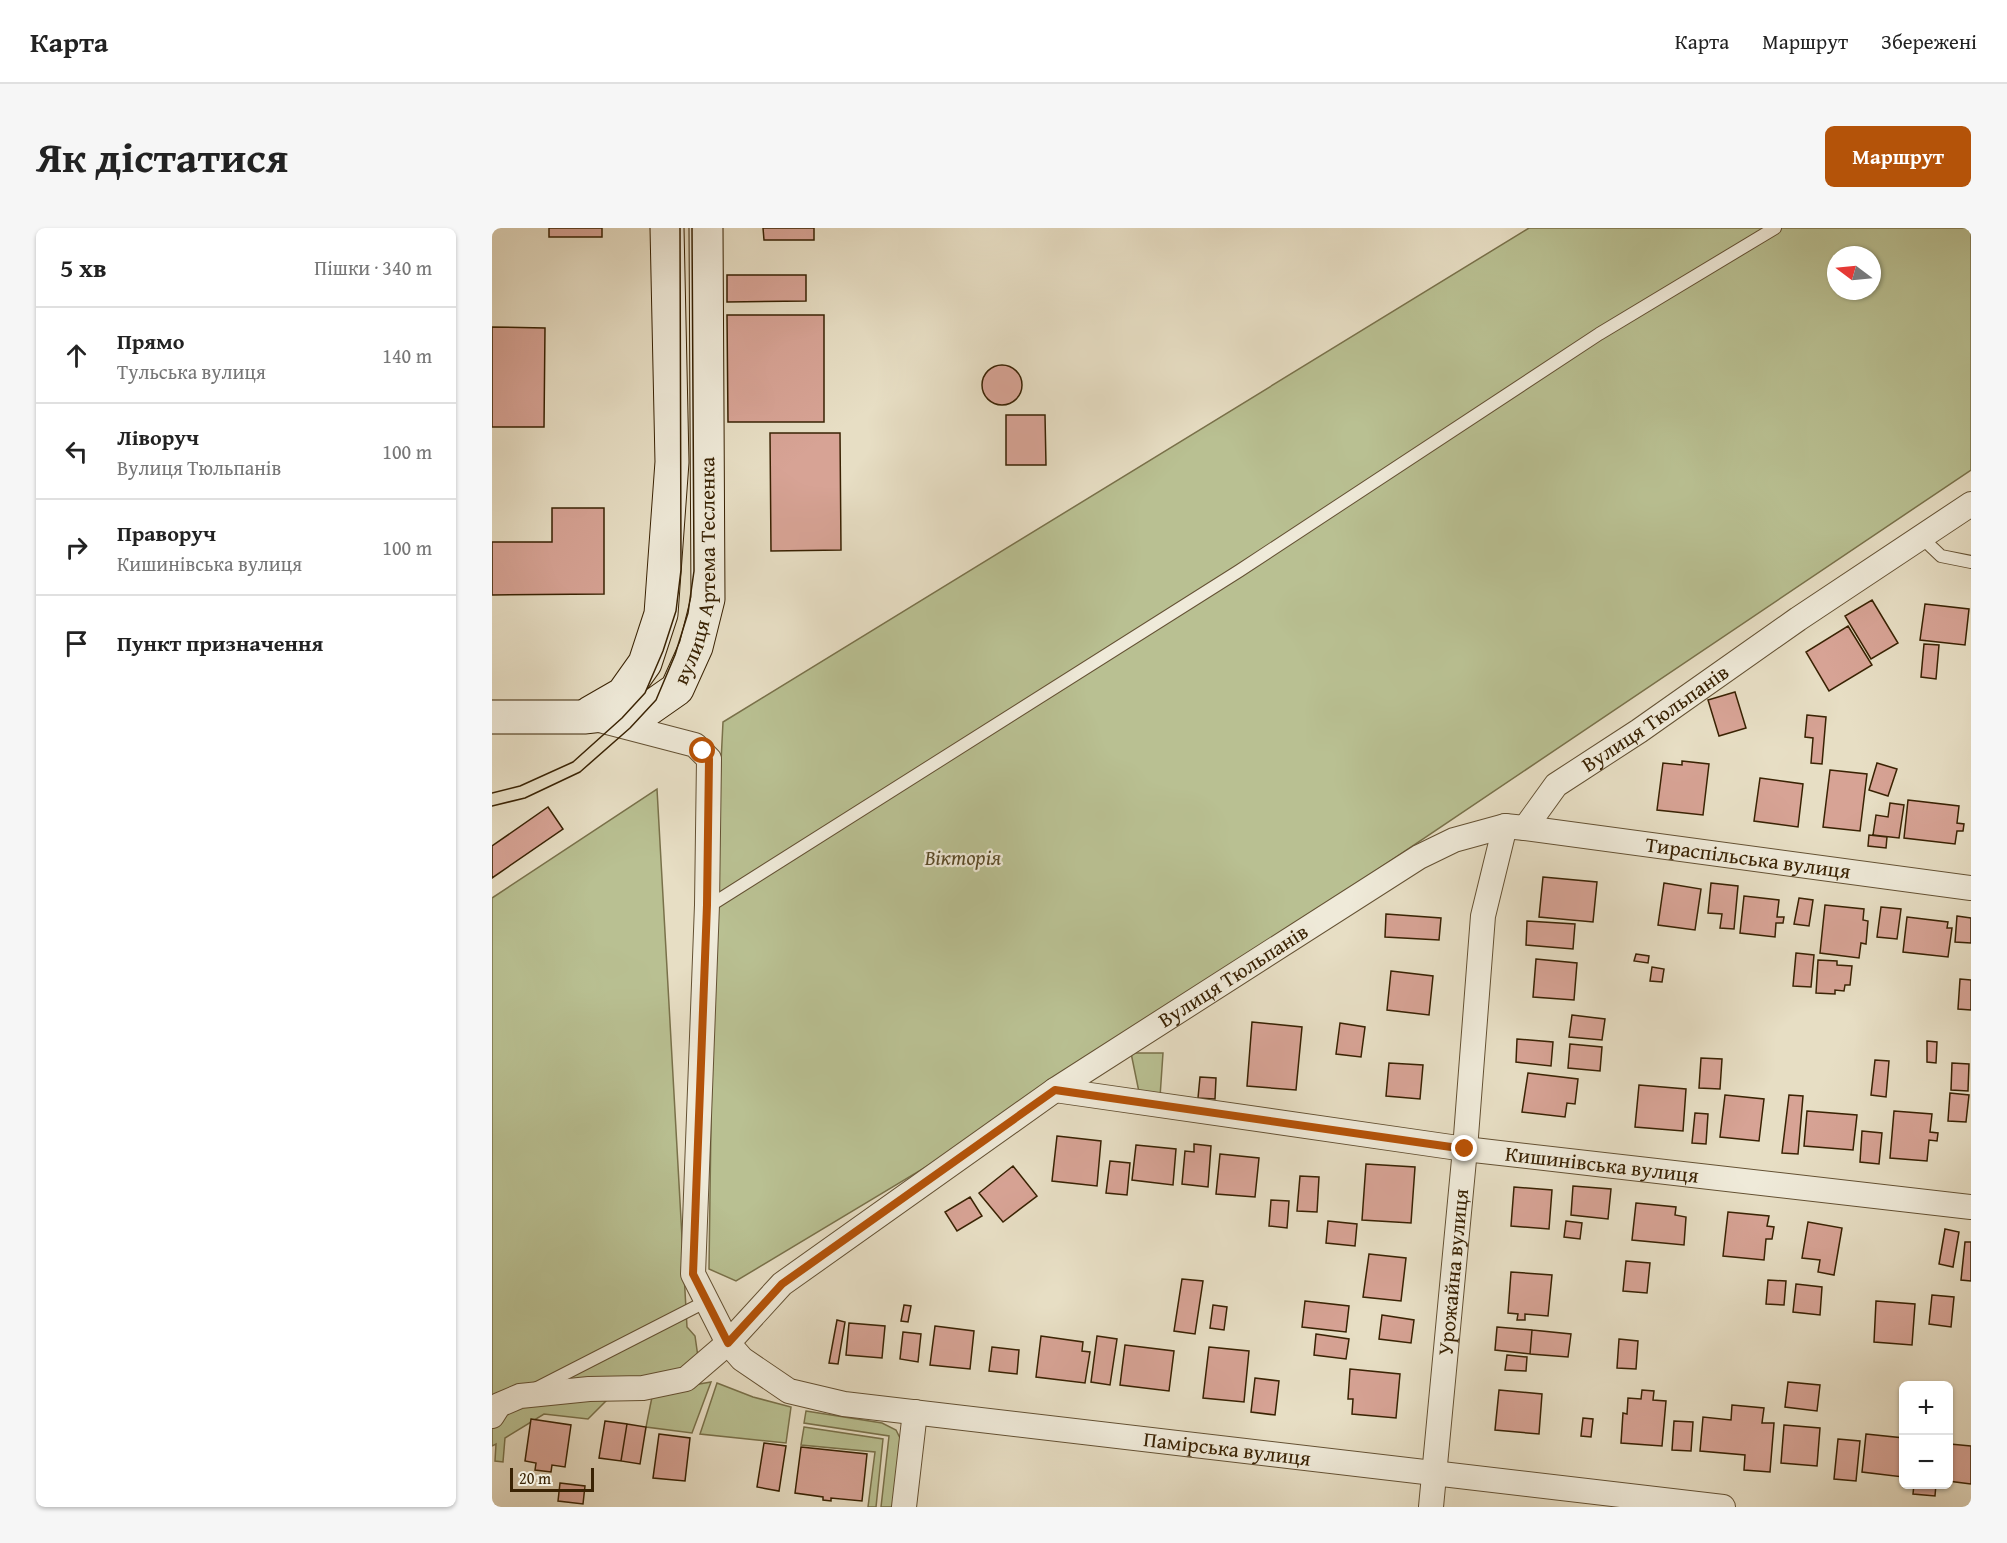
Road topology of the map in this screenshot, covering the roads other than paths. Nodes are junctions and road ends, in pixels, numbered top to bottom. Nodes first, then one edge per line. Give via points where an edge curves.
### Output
1 (667, 228) edge
2 (706, 228) edge
3 (1774, 228) edge
4 (1971, 504) edge
5 (1920, 536) junction
6 (1971, 562) edge
7 (492, 717) edge
8 (584, 717) junction
9 (1515, 827) junction
10 (1971, 888) edge
11 (707, 905) junction
12 (1055, 1090) junction
13 (1465, 1149) junction
14 (1971, 1207) edge
15 (707, 1301) junction
16 (735, 1351) junction
17 (520, 1396) junction
18 (915, 1412) junction
19 (492, 1416) edge
20 (1435, 1474) junction
21 (904, 1507) edge
22 (1431, 1507) edge
23 (1723, 1507) edge

1 - 8 street, вулиця Артема Тесленка via 672,462 661,614 645,663 622,694
2 - 8 street, вулиця Артема Тесленка via 709,552 708,599 699,638 677,689 647,710
3 - 11 lane via 1599,334 1239,571
4 - 5 street, Вулиця Тюльпанів
5 - 6 lane via 1941,556
5 - 9 street, Вулиця Тюльпанів via 1556,785
7 - 8 street
8 - 11 street via 695,745 709,759
9 - 10 street, Тираспільська вулиця
9 - 12 street, Вулиця Тюльпанів via 1454,840 1419,857
9 - 13 street, Урожайна вулиця via 1483,916
11 - 15 street via 693,1274
12 - 13 street, Кишинівська вулиця
12 - 16 street, Вулиця Тюльпанів via 782,1284
13 - 14 street, Кишинівська вулиця
13 - 20 street, Урожайна вулиця
15 - 16 street
15 - 17 lane
16 - 17 street, Вулиця Тюльпанів via 687,1379 643,1388
16 - 18 street, Памірська вулиця via 789,1391 844,1404
17 - 19 street, Вулиця Тюльпанів via 499,1405
18 - 20 street, Памірська вулиця
18 - 21 street
20 - 22 street, Урожайна вулиця
20 - 23 street, Памірська вулиця

